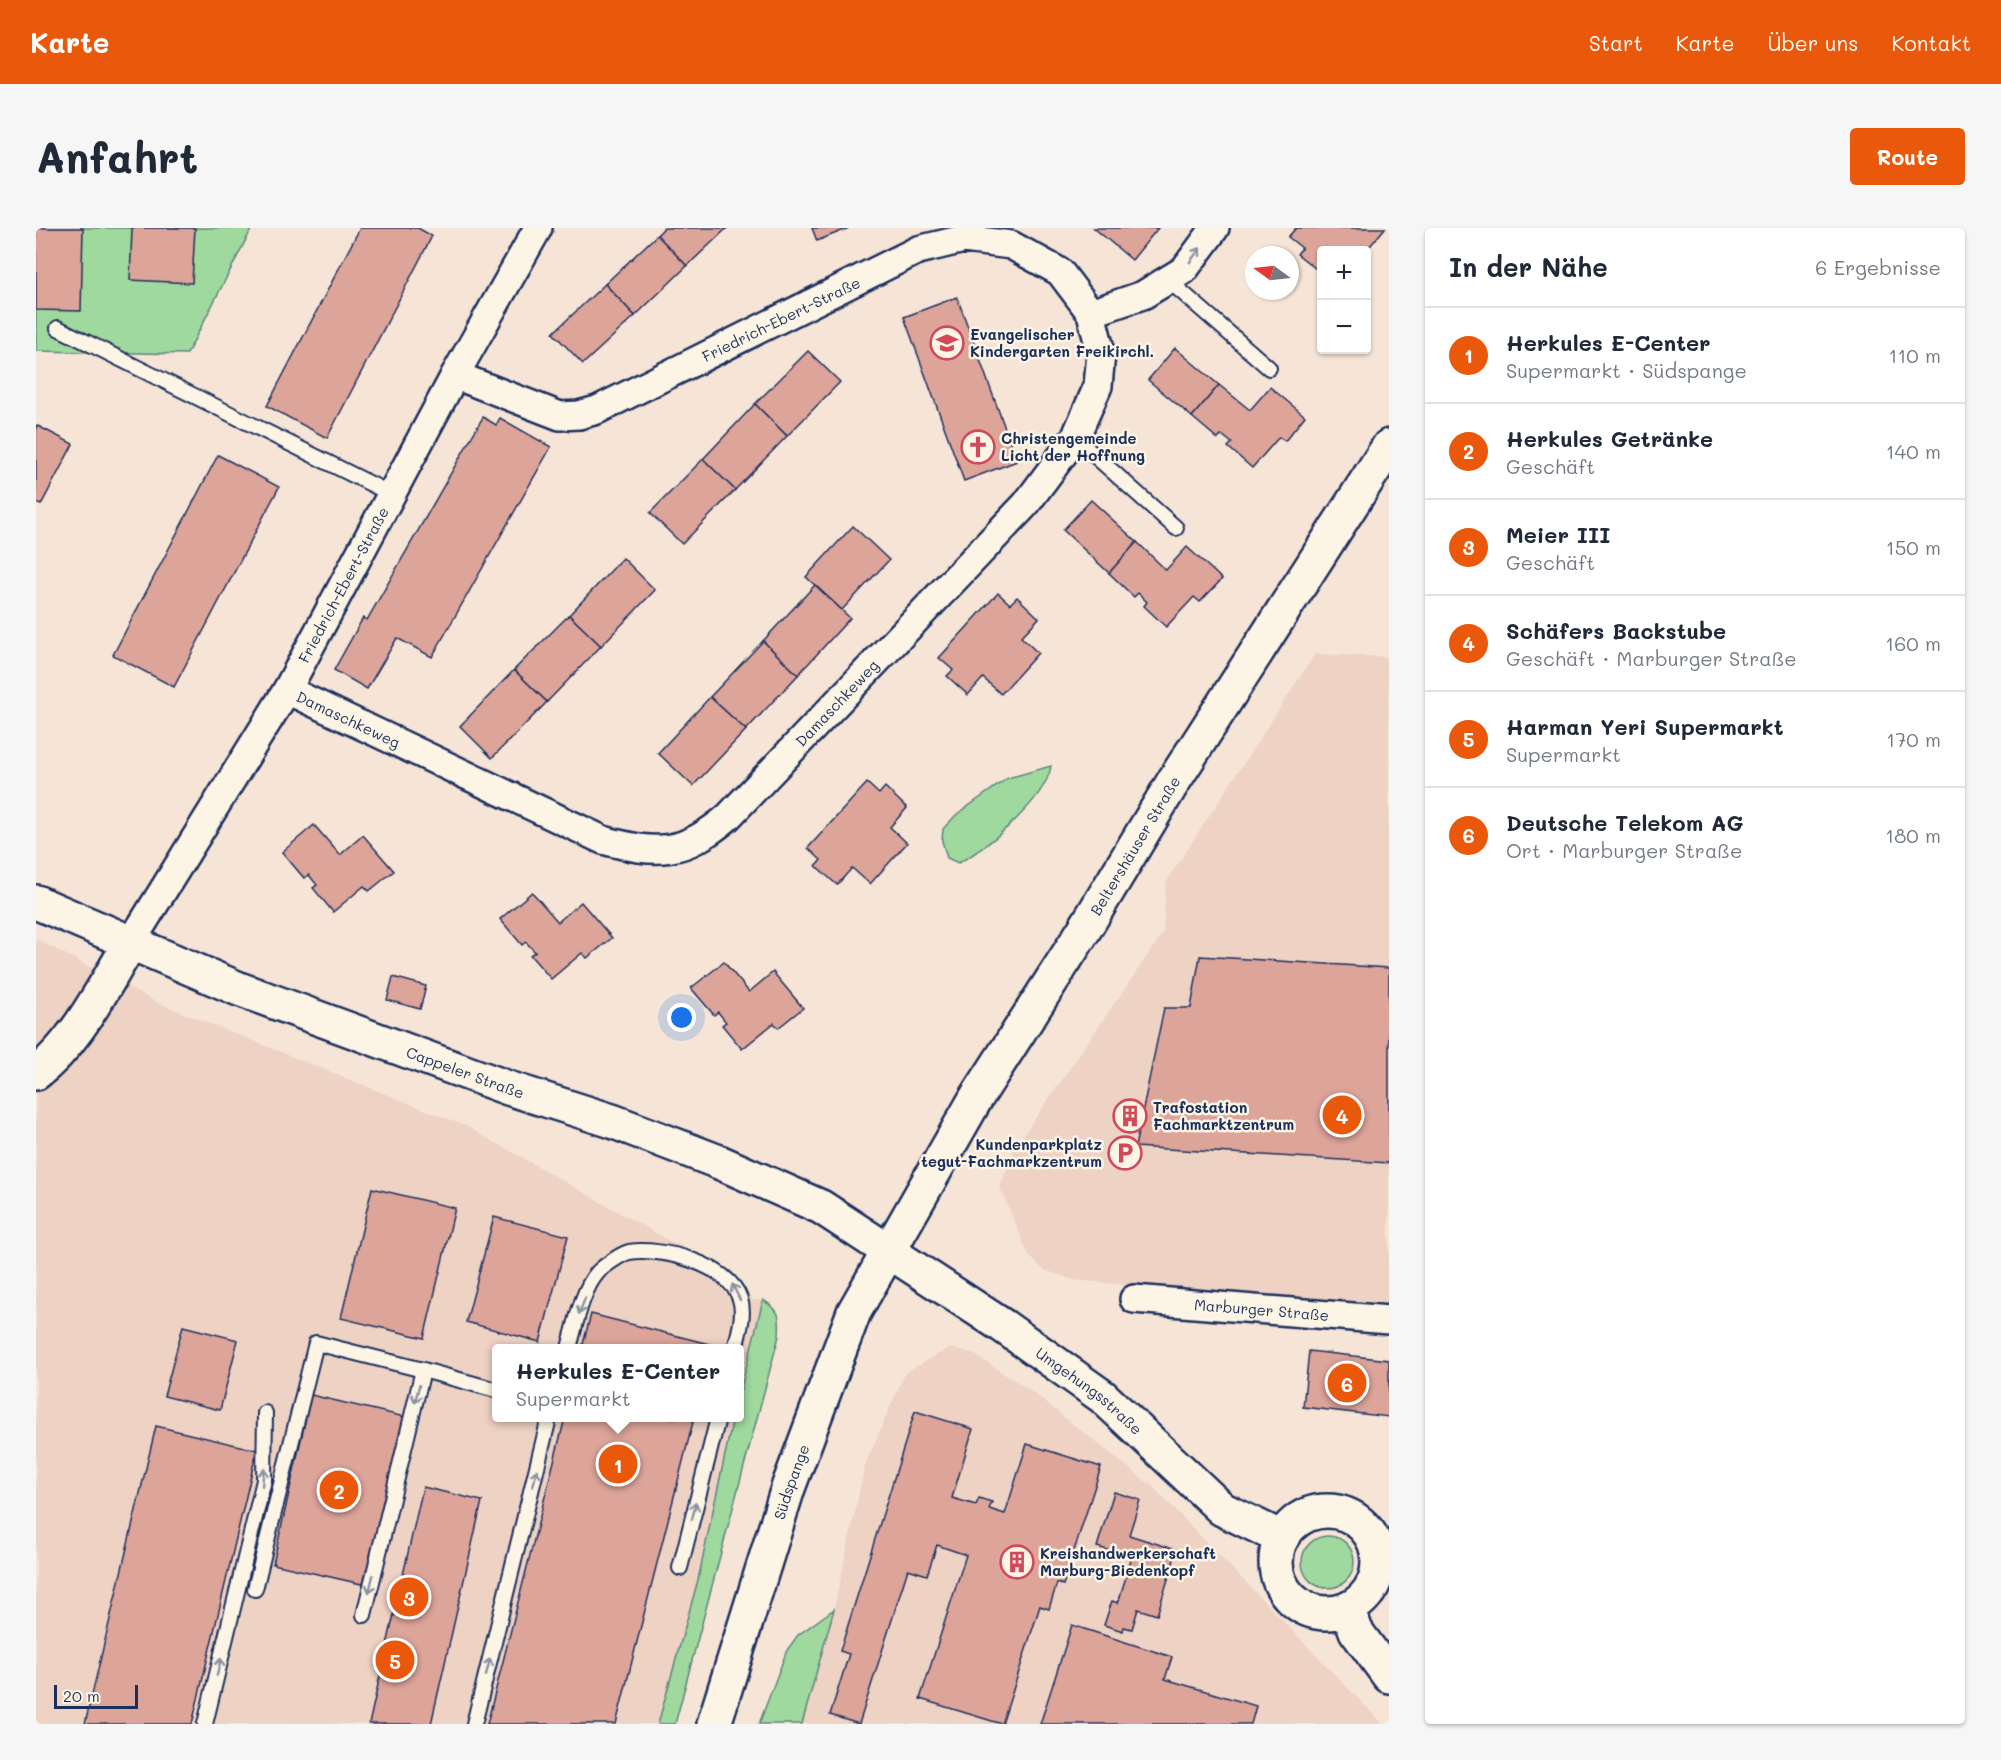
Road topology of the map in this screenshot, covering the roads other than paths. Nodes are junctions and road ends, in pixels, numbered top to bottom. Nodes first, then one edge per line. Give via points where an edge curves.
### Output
1 (538, 228) edge
2 (1215, 228) edge
3 (1168, 280) junction
4 (1091, 313) junction
5 (58, 328) dead end
6 (1269, 368) dead end
7 (455, 375) junction
8 (1075, 438) junction
9 (1389, 446) edge
10 (391, 494) junction
11 (1176, 528) dead end
12 (287, 690) junction
13 (36, 902) edge
14 (130, 944) junction
15 (36, 1073) edge
16 (888, 1250) junction
17 (1134, 1299) dead end
18 (1389, 1320) edge
19 (570, 1344) edge
20 (736, 1344) edge
21 (423, 1370) junction
22 (492, 1389) edge
23 (265, 1413) dead end
24 (548, 1422) edge
25 (717, 1422) edge
26 (1378, 1522) edge
27 (1282, 1538) junction
28 (680, 1568) dead end
29 (255, 1589) dead end
30 (1348, 1609) junction
31 (364, 1615) dead end
32 (1389, 1676) edge
33 (205, 1724) edge
34 (474, 1724) edge
35 (714, 1724) edge

1 - 7 street, Friedrich-Ebert-Straße
3 -> 2 street via 1184,270
3 - 4 street via 1143,295
3 - 6 lane
4 - 7 street, Friedrich-Ebert-Straße via 1060,272 1011,245 964,239 918,250 597,410 579,415 560,416
4 - 8 street, Damaschkeweg via 1101,352 1098,386
5 - 10 lane
7 - 10 street, Friedrich-Ebert-Straße
8 - 11 lane
8 - 12 street, Damaschkeweg via 1026,504 728,817 689,845 655,850 603,840
9 - 16 main road, Beltershäuser Straße via 1175,779 975,1100
10 - 12 street, Friedrich-Ebert-Straße
12 - 14 street, Friedrich-Ebert-Straße
13 - 14 main road, Cappeler Straße
14 - 15 main road via 89,1012
14 - 16 main road, Cappeler Straße via 508,1089 612,1121 719,1162 821,1207
16 - 27 main road, Umgehungsstraße via 1103,1397 1222,1509
16 - 35 main road, Südspange via 854,1312 792,1476
17 - 18 street, Marburger Straße
20 -> 19 lane via 741,1300 731,1281 712,1269 665,1252 627,1252 598,1272 581,1304
21 - 22 lane
21 - 29 lane via 316,1343
21 -> 31 lane
33 -> 23 lane via 264,1480
34 -> 24 lane
28 -> 25 lane
26 - 27 main road via 1329,1511 1313,1513 1298,1520
26 - 30 main road via 1376,1577 1361,1600
27 - 30 main road via 1276,1567 1289,1597 1324,1614
30 - 32 main road via 1356,1631

